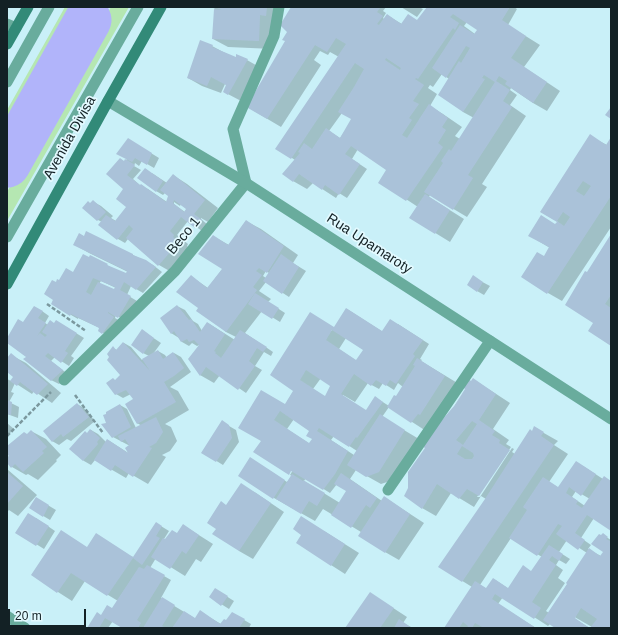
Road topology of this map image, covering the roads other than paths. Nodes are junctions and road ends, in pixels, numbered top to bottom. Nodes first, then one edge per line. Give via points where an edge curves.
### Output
1 (28, 7) edge
2 (49, 7) edge
3 (138, 7) edge
4 (161, 7) edge
5 (279, 7) edge
6 (12, 26) edge
7 (7, 44) edge
8 (7, 82) edge
9 (108, 101) junction
10 (246, 183) junction
11 (7, 237) edge
12 (7, 284) edge
13 (490, 341) junction
14 (64, 380) road end
15 (611, 419) edge
16 (388, 490) dead end
17 (7, 616) edge
18 (25, 628) edge

1 - 6 main road
2 - 8 street
3 - 11 street
4 - 9 main road, Avenida Divisa
5 - 10 street via 274,36 233,130
6 - 7 main road
9 - 10 street, Rua Upamaroty
9 - 12 main road, Avenida Divisa
10 - 13 street, Rua Upamaroty
10 - 14 street, Beco 1 via 175,272
13 - 15 street, Rua Upamaroty
13 - 16 street
17 - 18 street

